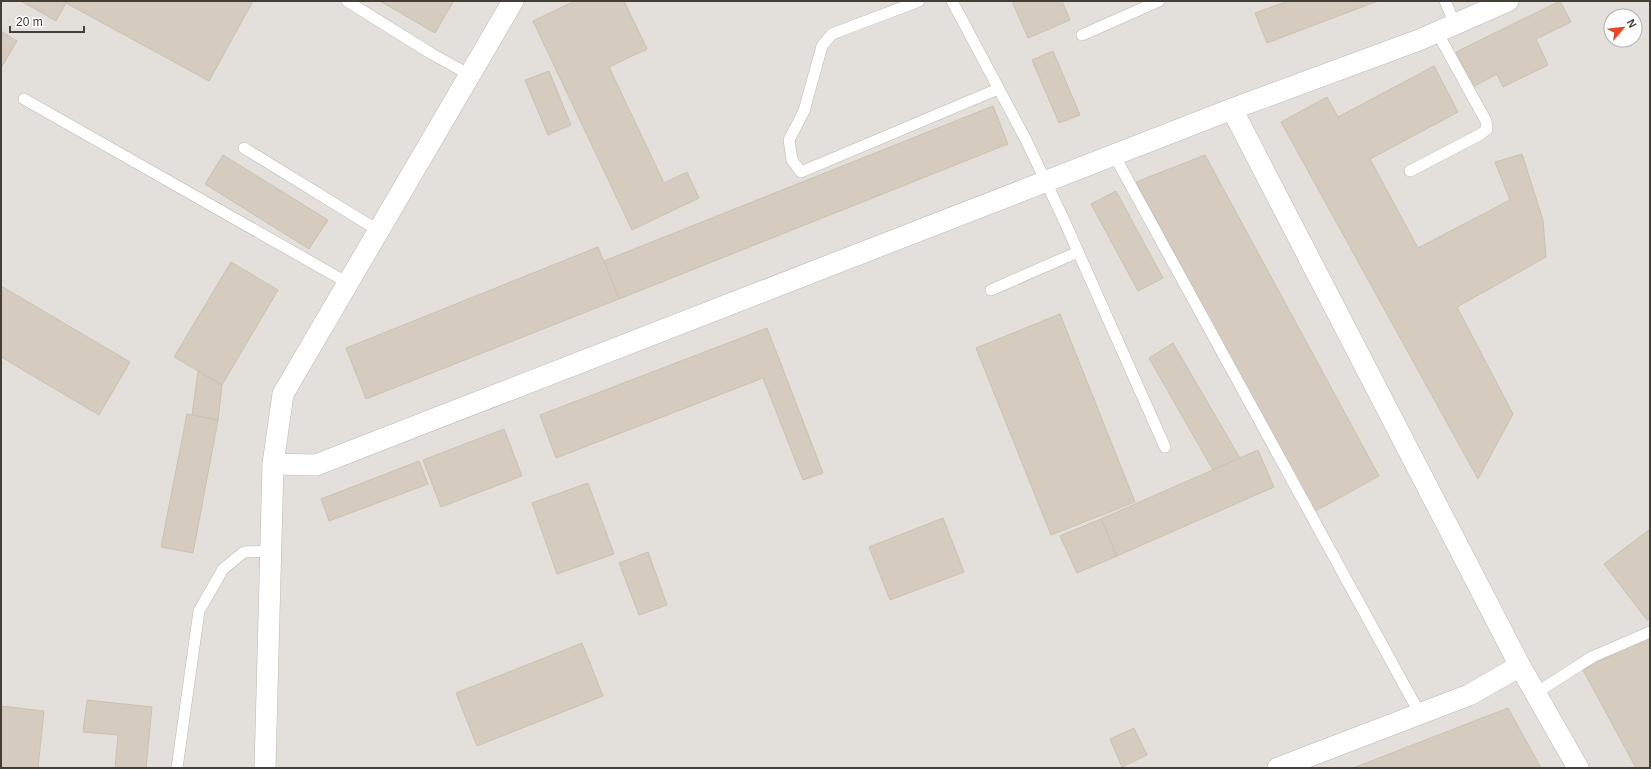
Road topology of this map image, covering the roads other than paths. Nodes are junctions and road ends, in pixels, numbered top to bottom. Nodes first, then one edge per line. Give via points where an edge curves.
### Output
1 (347, 1) edge
2 (513, 1) edge
3 (919, 1) edge
4 (952, 1) edge
5 (1159, 1) edge
6 (1445, 1) edge
7 (1496, 3) edge
8 (1456, 24) junction
9 (1436, 32) junction
10 (1082, 35) dead end
11 (470, 75) junction
12 (998, 89) junction
13 (24, 99) dead end
14 (1232, 109) junction
15 (244, 148) dead end
16 (1114, 155) junction
17 (1410, 171) dead end
18 (1045, 181) junction
19 (378, 231) junction
20 (1078, 252) junction
21 (348, 283) junction
22 (991, 290) dead end
23 (1165, 447) dead end
24 (273, 464) junction
25 (271, 551) junction
26 (1650, 632) edge
27 (1520, 666) junction
28 (1536, 693) junction
29 (1420, 714) junction
30 (1301, 764) edge
31 (177, 768) edge
32 (265, 768) edge
33 (1278, 768) edge
34 (1578, 768) edge

1 - 11 lane
2 - 11 street
3 - 12 lane via 832,34 822,46 804,111 789,140 792,160 802,172
4 - 12 lane
5 - 10 lane
6 - 8 lane
7 - 8 street
8 - 9 street
9 - 14 street
9 - 17 lane via 1486,121 1487,128 1481,134
11 - 19 street
12 - 18 lane
13 - 21 lane
14 - 16 street
14 - 27 street
15 - 19 lane
16 - 18 street
16 - 29 lane
18 - 20 lane
18 - 24 street via 316,465
19 - 21 street
20 - 22 lane
20 - 23 lane
21 - 24 street via 283,394
24 - 25 street
25 - 31 lane via 244,552 223,569 200,611
25 - 32 street
26 - 28 lane via 1592,657
27 - 28 street
27 - 29 street via 1469,695
28 - 34 street
29 - 30 street
30 - 33 street

